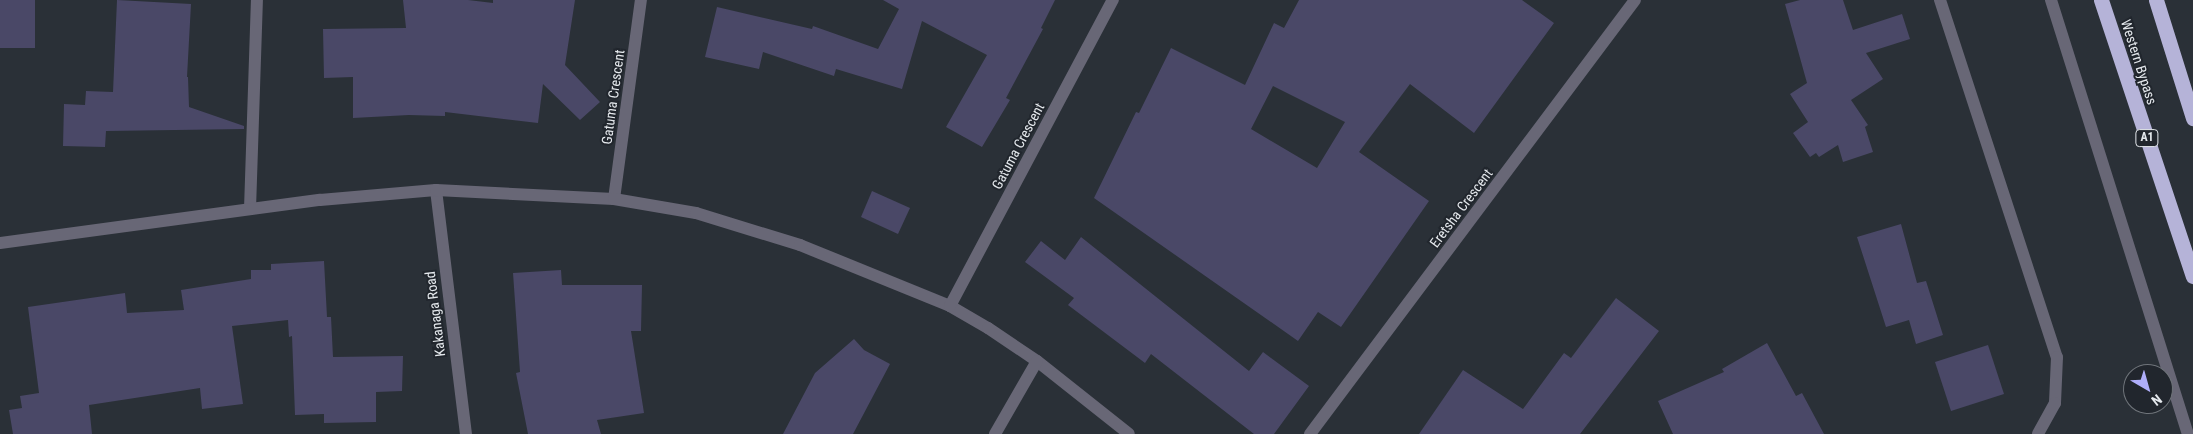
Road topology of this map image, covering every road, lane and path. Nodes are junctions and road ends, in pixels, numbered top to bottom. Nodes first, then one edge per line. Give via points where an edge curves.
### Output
1 (257, 0) edge
2 (641, 0) edge
3 (1113, 0) edge
4 (1635, 0) edge
5 (1940, 0) edge
6 (2051, 0) edge
7 (2101, 0) edge
8 (2156, 0) edge
9 (2193, 118) edge
10 (436, 190) junction
11 (614, 199) junction
12 (250, 209) junction
13 (0, 242) edge
14 (2193, 276) edge
15 (950, 306) junction
16 (1037, 360) junction
17 (466, 434) edge
18 (995, 434) edge
19 (1129, 434) edge
20 (1310, 434) edge
21 (2038, 434) edge
22 (2188, 434) edge

1 - 12 street
2 - 11 street, Gatuma Crescent
3 - 15 street, Gatuma Crescent
4 - 20 street, Eretsha Crescent
5 - 21 street via 2057,357 2055,403
6 - 22 street
7 - 14 highway, Western Bypass / A1
8 - 9 highway
10 - 11 street
10 - 12 street
10 - 17 street, Kakanaga Road
11 - 15 street via 696,213 800,245
12 - 13 street
15 - 16 street
16 - 18 street
16 - 19 street

